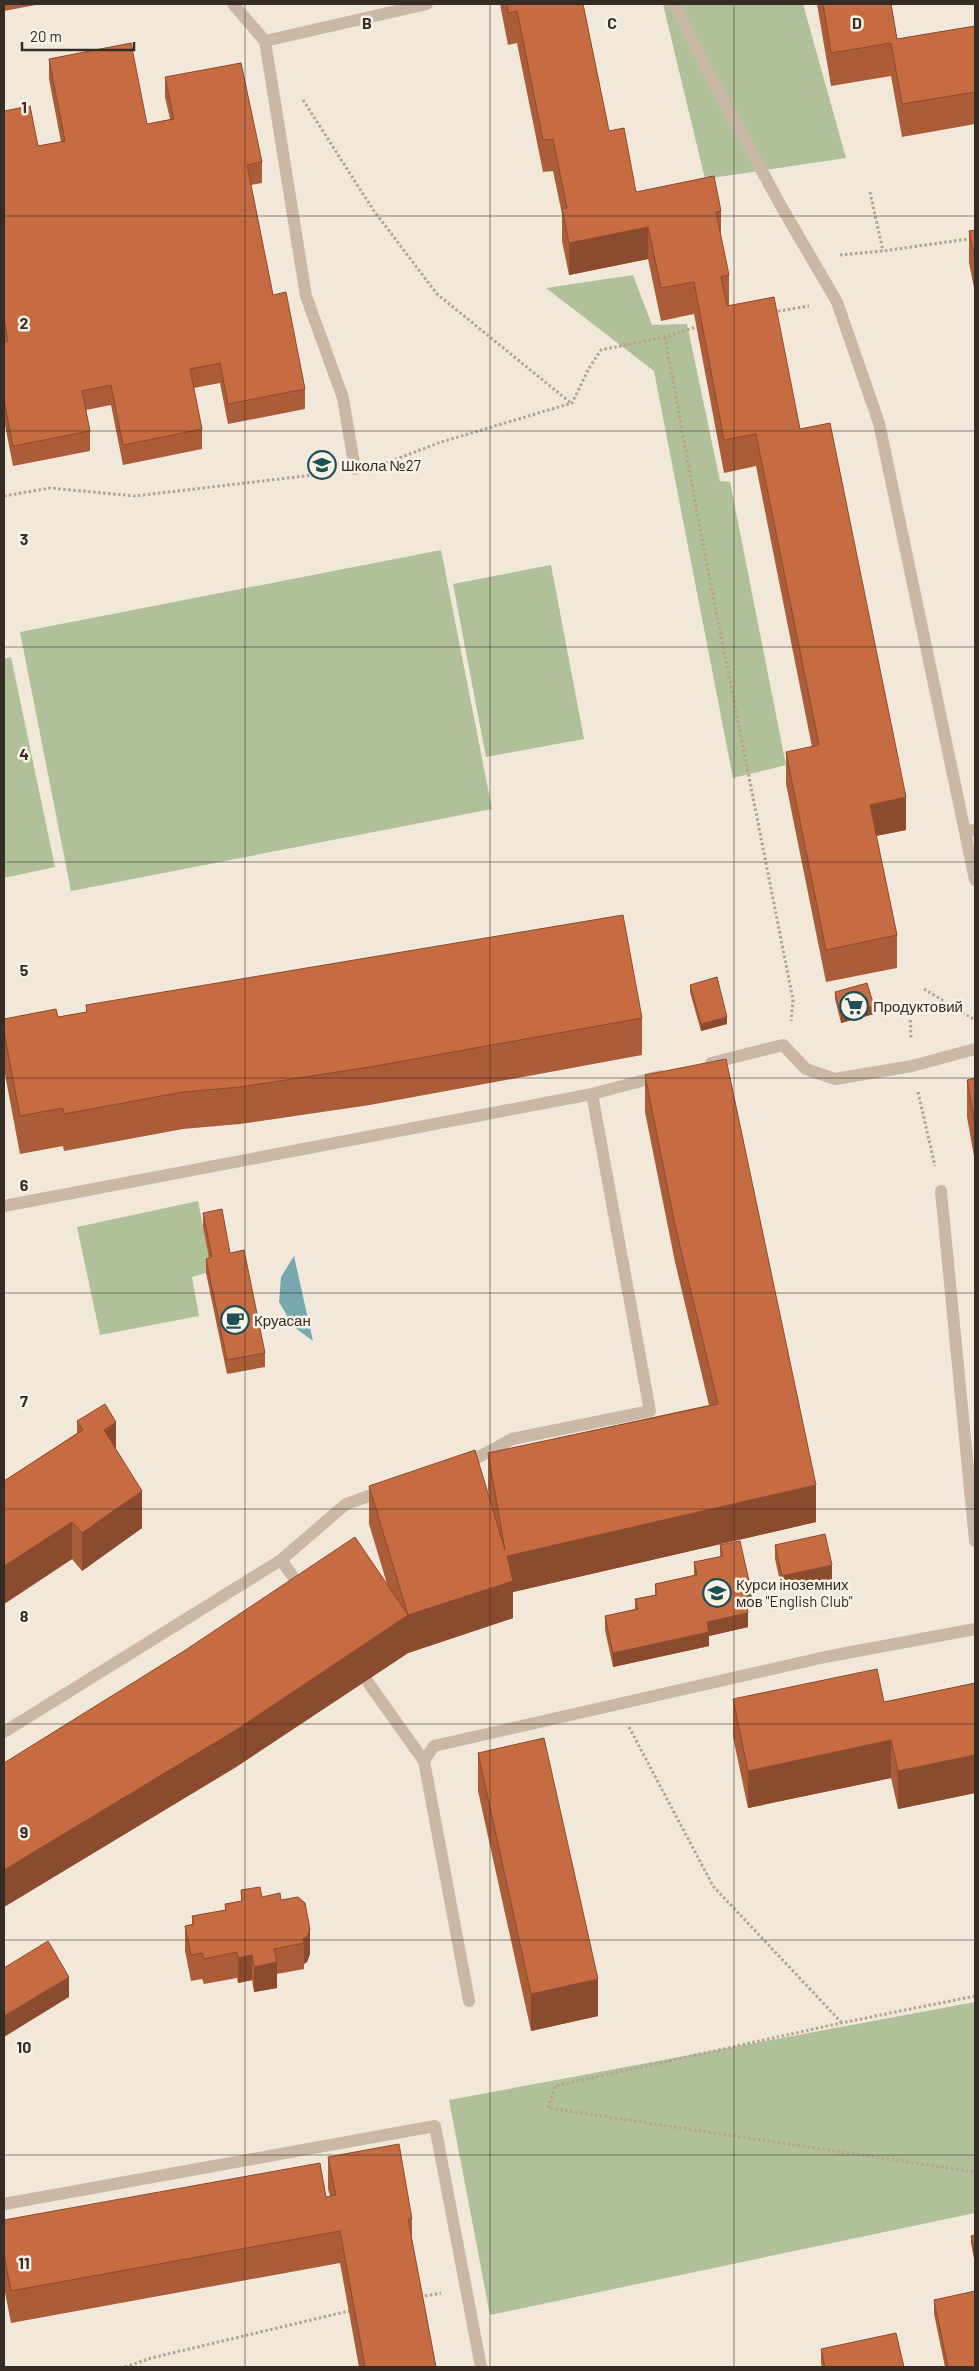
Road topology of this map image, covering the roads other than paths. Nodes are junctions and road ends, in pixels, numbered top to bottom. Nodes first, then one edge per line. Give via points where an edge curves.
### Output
1 (233, 4) edge
2 (427, 4) edge
3 (674, 4) edge
4 (266, 41) junction
5 (355, 470) dead end
6 (970, 831) edge
7 (975, 880) edge
8 (975, 1049) edge
9 (697, 1067) edge
10 (668, 1074) edge
11 (592, 1094) junction
12 (941, 1191) road end
13 (4, 1206) edge
14 (454, 1468) edge
15 (391, 1489) edge
16 (975, 1541) edge
17 (280, 1560) junction
18 (309, 1600) edge
19 (975, 1630) edge
20 (349, 1656) edge
21 (4, 1732) edge
22 (424, 1761) junction
23 (470, 2001) dead end
24 (4, 2204) edge
25 (480, 2367) edge

1 - 4 lane
2 - 4 lane
3 - 6 lane via 780,206 837,302 879,423
4 - 5 lane via 306,296 343,398
6 - 7 lane
8 - 9 lane via 912,1066 835,1079 806,1070 783,1044
10 - 11 lane
11 - 13 lane
11 - 14 lane via 650,1411 512,1439 472,1462
12 - 16 lane
15 - 17 lane via 346,1504
17 - 18 lane
17 - 21 lane
19 - 22 lane via 824,1657 434,1746
20 - 22 lane
22 - 23 lane
24 - 25 lane via 435,2126

